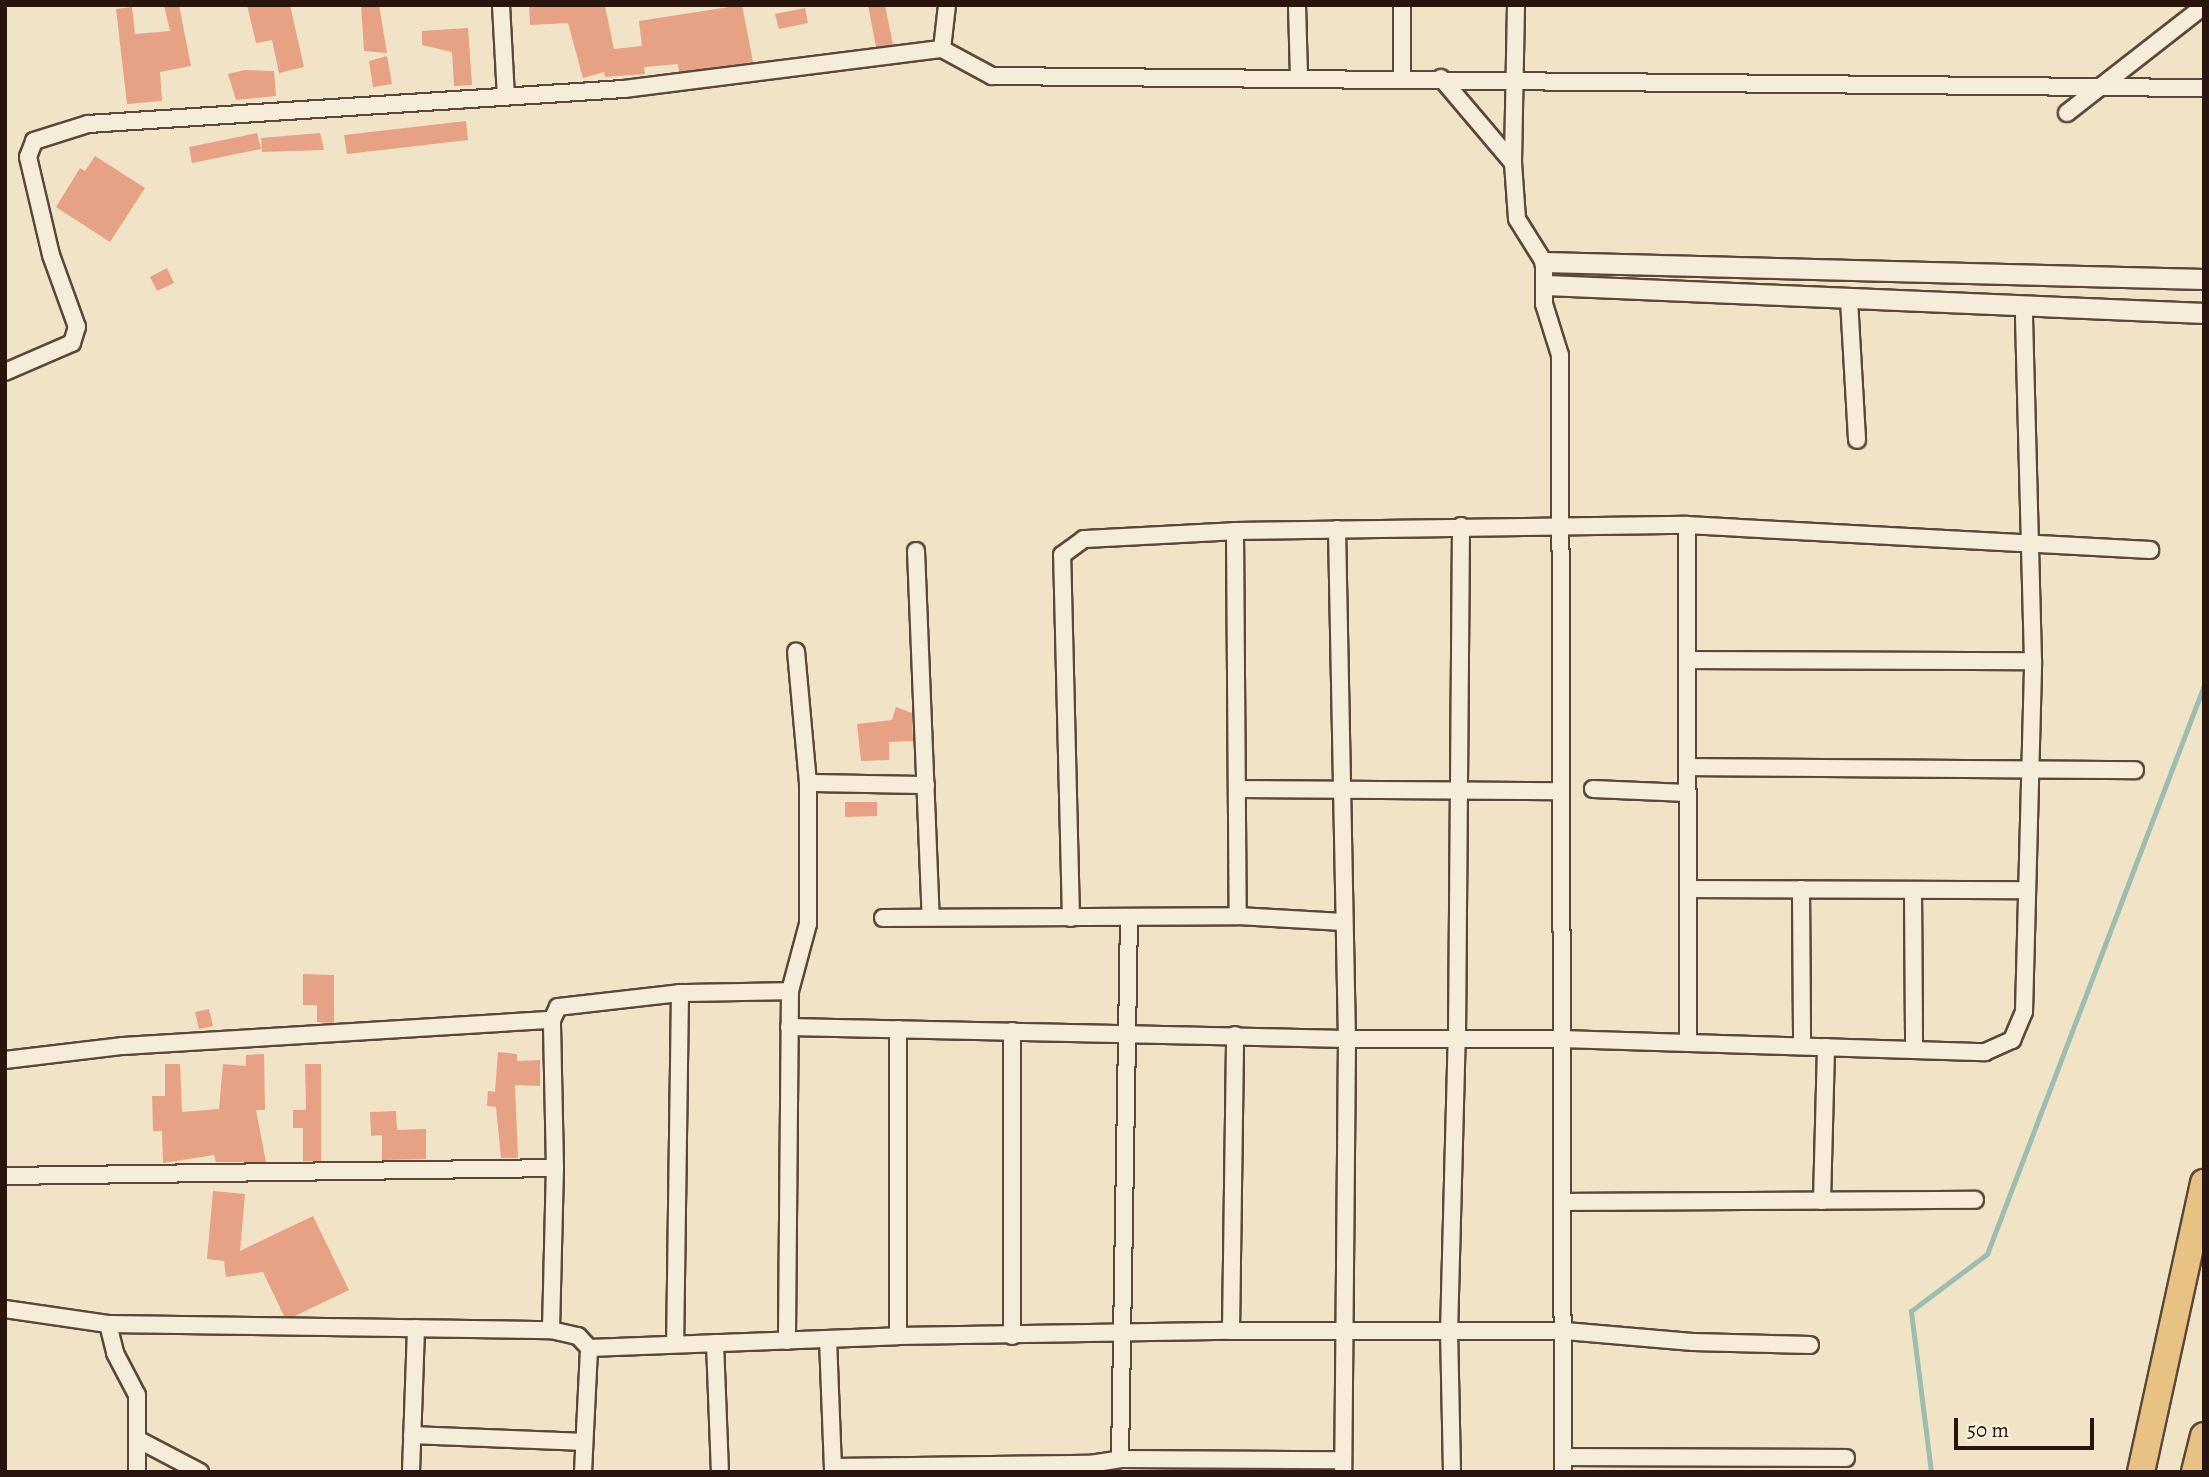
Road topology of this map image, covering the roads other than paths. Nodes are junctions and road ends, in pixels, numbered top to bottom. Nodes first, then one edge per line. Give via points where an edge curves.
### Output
1 (502, 5) edge
2 (947, 5) edge
3 (1297, 5) edge
4 (1402, 5) edge
5 (1516, 5) edge
6 (2204, 6) edge
7 (942, 49) junction
8 (1300, 76) junction
9 (1402, 77) junction
10 (1441, 78) junction
11 (1515, 80) junction
12 (2204, 88) edge
13 (2098, 89) junction
14 (506, 96) junction
15 (2067, 113) dead end
16 (1513, 163) junction
17 (1544, 262) junction
18 (2204, 279) edge
19 (1546, 285) junction
20 (1849, 300) junction
21 (2024, 308) junction
22 (2204, 313) edge
23 (5, 372) edge
24 (1857, 440) dead end
25 (1560, 524) junction
26 (1686, 525) junction
27 (1461, 526) junction
28 (1337, 529) junction
29 (1235, 531) junction
30 (2032, 541) junction
31 (2150, 550) dead end
32 (916, 551) dead end
33 (796, 652) dead end
34 (1687, 660) junction
35 (2033, 661) junction
36 (1687, 767) junction
37 (2030, 769) junction
38 (2135, 770) dead end
39 (808, 783) junction
40 (926, 785) junction
41 (1237, 789) junction
42 (1342, 789) junction
43 (1593, 789) dead end
44 (1459, 790) junction
45 (1561, 791) junction
46 (1688, 793) junction
47 (1688, 889) junction
48 (1801, 890) junction
49 (1913, 890) junction
50 (2027, 890) junction
51 (1238, 916) junction
52 (931, 917) junction
53 (883, 918) dead end
54 (1071, 918) junction
55 (1129, 918) junction
56 (1343, 922) junction
57 (790, 990) junction
58 (680, 993) junction
59 (552, 1020) junction
60 (789, 1027) junction
61 (898, 1029) junction
62 (1012, 1031) junction
63 (1129, 1033) junction
64 (1235, 1035) junction
65 (1457, 1037) junction
66 (1348, 1039) junction
67 (1561, 1039) junction
68 (1688, 1043) junction
69 (1802, 1046) junction
70 (1826, 1047) junction
71 (1914, 1050) junction
72 (5, 1060) edge
73 (555, 1168) junction
74 (5, 1176) edge
75 (2204, 1183) edge
76 (1975, 1200) dead end
77 (1822, 1201) junction
78 (1563, 1202) junction
79 (5, 1309) edge
80 (108, 1324) junction
81 (416, 1328) junction
82 (551, 1331) junction
83 (1231, 1331) junction
84 (1565, 1331) junction
85 (1449, 1333) junction
86 (1343, 1334) junction
87 (1121, 1335) junction
88 (898, 1336) junction
89 (1012, 1336) junction
90 (828, 1339) junction
91 (787, 1341) junction
92 (715, 1343) junction
93 (675, 1344) junction
94 (1810, 1345) dead end
95 (589, 1348) junction
96 (412, 1435) junction
97 (2204, 1436) edge
98 (139, 1440) junction
99 (584, 1442) junction
100 (1846, 1458) dead end
101 (1120, 1459) junction
102 (1230, 1465) edge
103 (1563, 1465) edge
104 (1343, 1466) edge
105 (1090, 1468) edge
106 (834, 1469) edge
107 (955, 1469) edge
108 (136, 1472) edge
109 (201, 1472) edge
110 (411, 1472) edge
111 (583, 1472) edge
112 (720, 1472) edge
113 (1452, 1472) edge
114 (2141, 1472) edge
115 (2195, 1472) edge

1 - 14 street
2 - 7 street
3 - 8 street
4 - 9 street
5 - 11 street
6 - 13 street
7 - 8 street via 992,76
7 - 14 street via 624,89
8 - 9 street
9 - 10 street
10 - 11 street
10 - 16 street
11 - 13 street
11 - 16 street
12 - 13 street
13 - 15 street
14 - 23 street via 88,124 34,141 28,157 51,255 77,327 72,343 57,353
16 - 17 street via 1517,219
17 - 18 street
17 - 19 street
19 - 20 street
19 - 25 street via 1544,304 1560,355
20 - 21 street
20 - 24 street
21 - 22 street
21 - 30 street
25 - 26 street
25 - 27 street
25 - 45 street
26 - 30 street
26 - 34 street
27 - 28 street
27 - 44 street
28 - 29 street
28 - 42 street
29 - 41 street
29 - 54 street via 1084,539 1062,555
30 - 31 street
30 - 35 street
32 - 40 street
33 - 39 street
34 - 35 street
34 - 36 street
35 - 37 street
36 - 37 street
36 - 46 street
37 - 38 street
37 - 50 street
39 - 40 street
39 - 57 street via 808,923
40 - 52 street
41 - 42 street
41 - 51 street
42 - 44 street
42 - 56 street
43 - 46 street
44 - 45 street
44 - 65 street
45 - 67 street
46 - 47 street
47 - 48 street
47 - 68 street
48 - 49 street
48 - 69 street
49 - 50 street
49 - 71 street
50 - 71 street via 2024,1012 2012,1040 1985,1052
51 - 55 street
51 - 56 street
52 - 53 street
52 - 54 street
54 - 55 street
55 - 63 street
56 - 66 street
57 - 58 street
57 - 60 street
58 - 59 street via 558,1007
58 - 93 street
59 - 72 street via 123,1046
59 - 73 street
60 - 61 street
60 - 91 street
61 - 62 street
61 - 88 street
62 - 63 street
62 - 89 street
63 - 64 street
63 - 87 street
64 - 66 street
64 - 83 street
65 - 66 street
65 - 67 street
65 - 85 street
66 - 86 street
67 - 68 street
67 - 78 street
68 - 69 street
69 - 70 street
70 - 71 street
70 - 77 street
73 - 74 street
73 - 82 street
75 - 114 main road
76 - 77 street
77 - 78 street
78 - 84 street
79 - 80 street
80 - 81 street
80 - 98 street via 115,1353 137,1395
81 - 82 street
81 - 96 street
82 - 95 street via 578,1336
83 - 86 street
83 - 87 street
84 - 85 street
84 - 94 street via 1693,1342
84 - 103 street
85 - 86 street
85 - 113 street
86 - 104 street
87 - 89 street
87 - 101 street
88 - 89 street
88 - 90 street
90 - 91 street
90 - 106 street
91 - 92 street
92 - 93 street
92 - 112 street
93 - 95 street
95 - 99 street
96 - 99 street
96 - 110 street
97 - 115 main road
98 - 108 street
98 - 109 street
99 - 111 street
100 - 103 street
101 - 102 street
101 - 105 street
102 - 104 street
105 - 107 street
106 - 107 street

